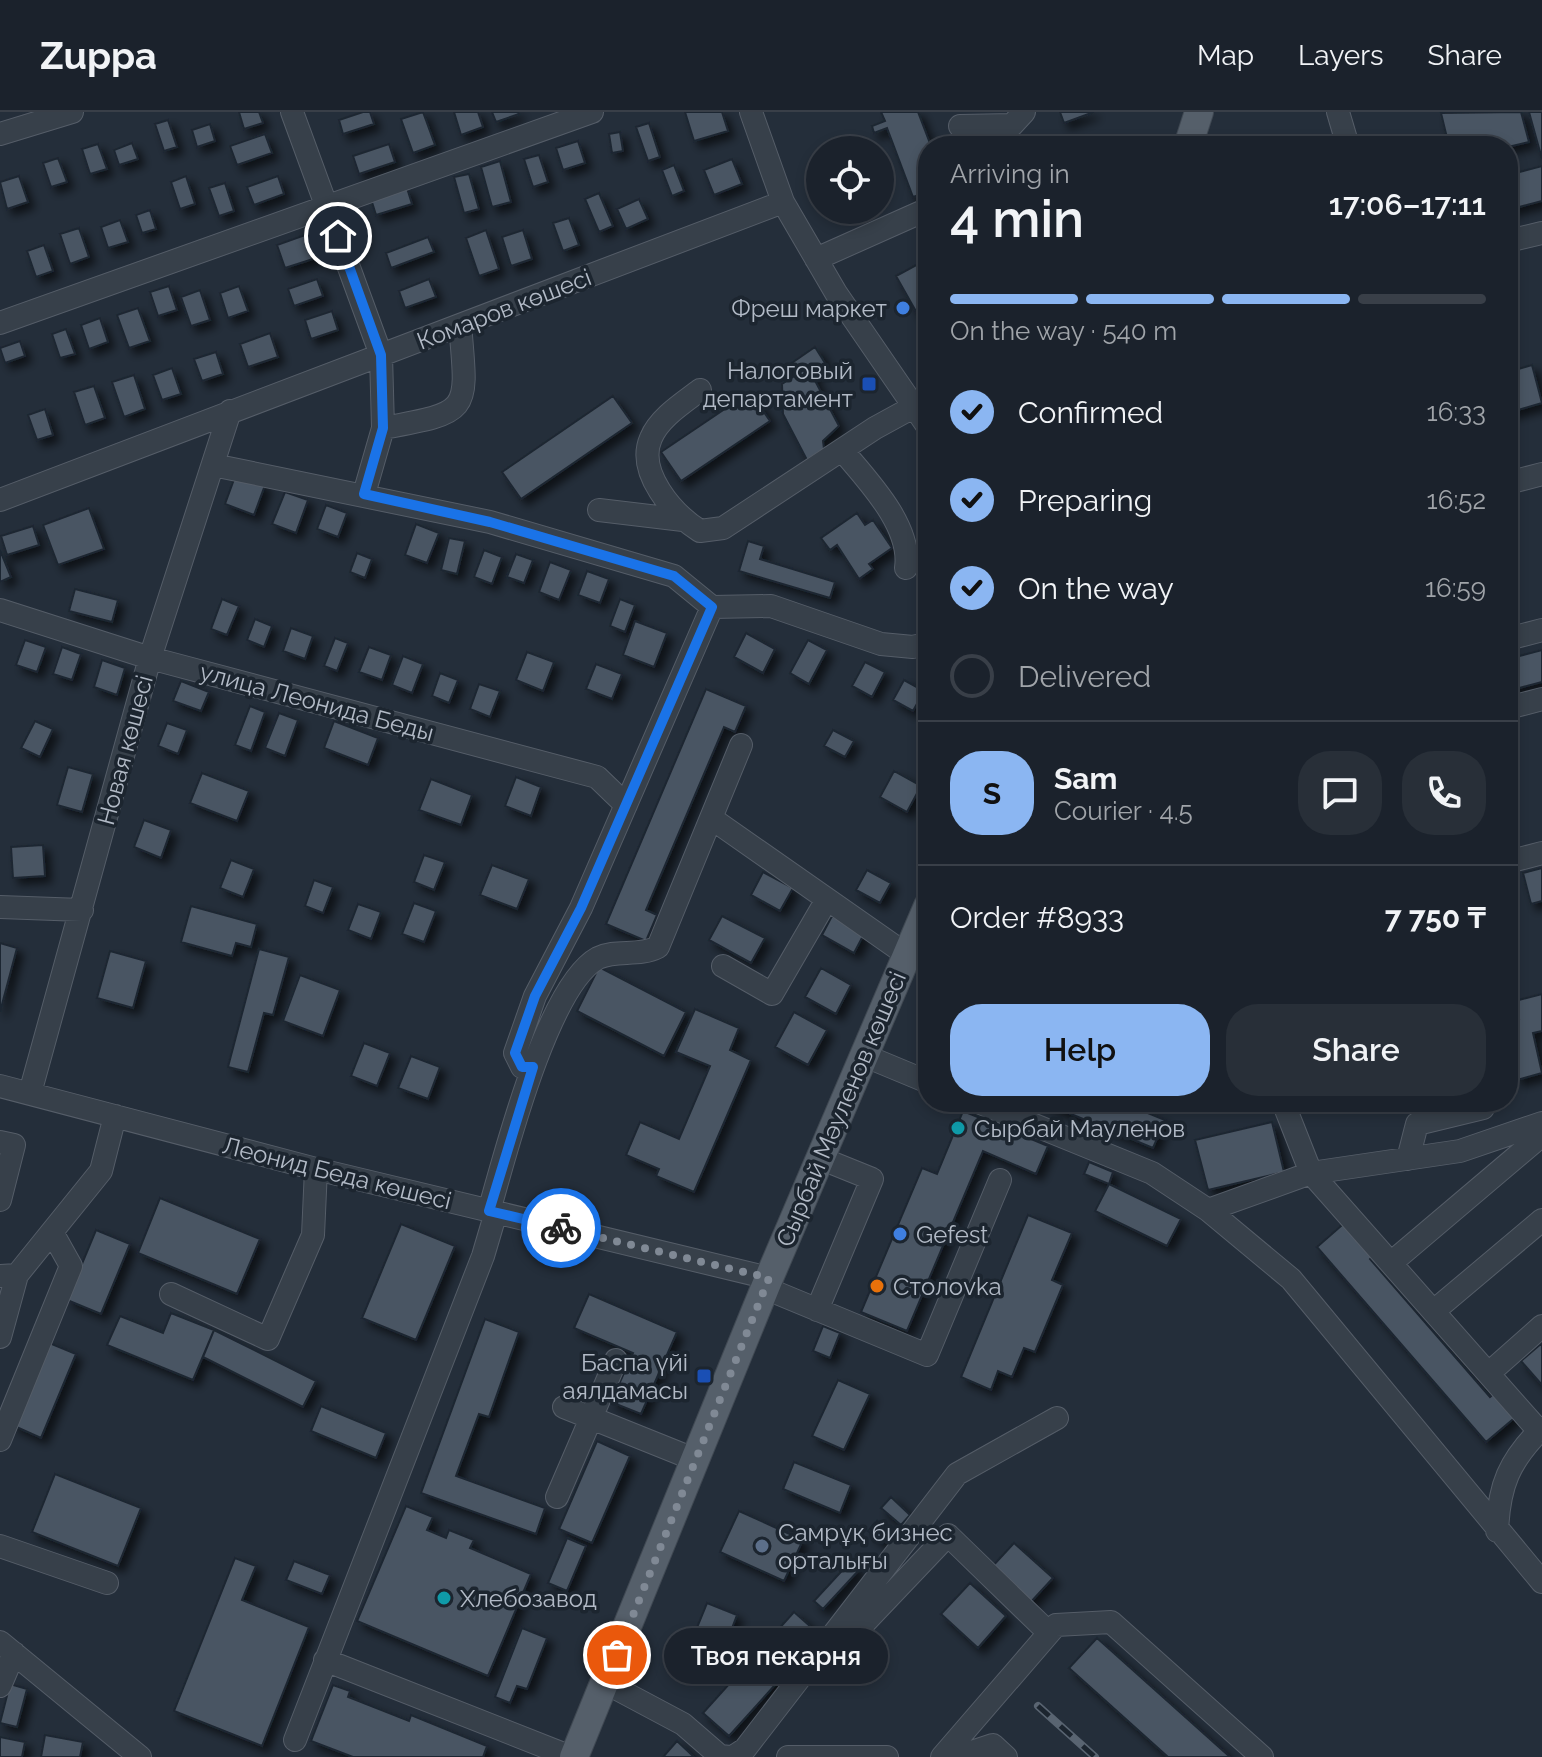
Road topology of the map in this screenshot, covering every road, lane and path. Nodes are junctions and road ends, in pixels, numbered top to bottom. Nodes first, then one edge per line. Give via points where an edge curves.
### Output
1 (72, 112) edge
2 (292, 112) edge
3 (592, 112) edge
4 (751, 112) edge
5 (1024, 112) edge
6 (1199, 112) edge
7 (1338, 112) edge
8 (960, 128) edge
9 (0, 134) edge
10 (1191, 136) edge
11 (1345, 136) edge
12 (783, 202) junction
13 (327, 206) junction
14 (918, 213) edge
15 (1542, 233) edge
16 (1518, 239) edge
17 (816, 259) junction
18 (0, 323) edge
19 (460, 325) junction
20 (381, 355) junction
21 (700, 390) dead end
22 (918, 400) edge
23 (918, 406) edge
24 (230, 411) junction
25 (383, 428) junction
26 (842, 450) junction
27 (213, 465) junction
28 (1518, 483) edge
29 (1540, 483) edge
30 (364, 494) junction
31 (0, 500) edge
32 (599, 510) dead end
33 (683, 520) junction
34 (906, 568) dead end
35 (712, 607) junction
36 (0, 610) edge
37 (1542, 630) edge
38 (1518, 636) edge
39 (918, 645) edge
40 (150, 658) junction
41 (1542, 699) edge
42 (1518, 705) edge
43 (741, 745) dead end
44 (626, 805) junction
45 (711, 818) junction
46 (1542, 853) edge
47 (1518, 859) edge
48 (826, 901) junction
49 (0, 907) edge
50 (82, 910) junction
51 (918, 929) edge
52 (907, 955) junction
53 (723, 966) dead end
54 (863, 1055) junction
55 (533, 1067) junction
56 (918, 1078) edge
57 (0, 1086) edge
58 (30, 1093) junction
59 (1003, 1112) edge
60 (1287, 1112) edge
61 (1466, 1112) edge
62 (115, 1116) junction
63 (1542, 1123) edge
64 (1542, 1135) edge
65 (0, 1142) edge
66 (820, 1158) junction
67 (1408, 1159) junction
68 (316, 1169) junction
69 (1311, 1173) junction
70 (1000, 1180) dead end
71 (0, 1200) edge
72 (1208, 1210) junction
73 (492, 1212) junction
74 (1542, 1220) edge
75 (52, 1232) junction
76 (1391, 1263) junction
77 (9, 1276) edge
78 (767, 1283) junction
79 (171, 1294) dead end
80 (817, 1310) junction
81 (1435, 1310) junction
82 (1542, 1326) edge
83 (0, 1337) edge
84 (616, 1360) dead end
85 (1489, 1373) junction
86 (564, 1407) dead end
87 (591, 1418) junction
88 (1057, 1418) dead end
89 (1540, 1429) edge
90 (0, 1440) edge
91 (696, 1460) junction
92 (557, 1497) dead end
93 (1497, 1531) junction
94 (0, 1546) edge
95 (1542, 1582) edge
96 (107, 1583) dead end
97 (1049, 1633) junction
98 (7, 1648) edge
99 (325, 1660) junction
100 (606, 1683) junction
101 (0, 1686) edge
102 (295, 1740) dead end
103 (736, 1754) edge
104 (140, 1757) edge
105 (572, 1757) edge
106 (788, 1757) edge
107 (887, 1757) edge
108 (942, 1757) edge
109 (957, 1757) edge
110 (1006, 1757) edge
111 (1262, 1757) edge

1 - 9 street
2 - 13 street
3 - 13 street
4 - 12 street
5 - 8 street via 1012,125
6 - 10 main road
7 - 11 street
12 - 17 street
12 - 19 street, Комаров көшесі
13 - 18 street
13 - 20 street
14 - 17 street
15 - 16 street
17 - 22 street
19 - 20 street, Комаров көшесі
19 - 25 street via 465,388 457,409 442,417
20 - 24 street, Комаров көшесі
20 - 25 street
21 - 33 street via 651,437 646,460 661,492
23 - 26 street
24 - 27 street, Новая көшесі
24 - 31 street, Комаров көшесі
25 - 30 street
26 - 33 street via 723,528 700,531
26 - 34 street via 901,533 908,551
27 - 30 street
27 - 40 street, Новая көшесі
28 - 29 street
30 - 35 street via 490,522 674,576
32 - 33 street
35 - 39 street via 771,606 881,644
35 - 44 street
36 - 40 street, улица Леонида Беды
37 - 38 street
40 - 44 street, улица Леонида Беды via 597,777
40 - 50 street, Новая көшесі
41 - 42 street
43 - 45 street
44 - 55 street via 522,1031 517,1062
45 - 48 street
45 - 55 street via 658,947 645,954 600,956 585,968
46 - 47 street
48 - 52 street
48 - 53 street via 772,994
49 - 50 street
50 - 58 street, Новая көшесі
51 - 52 main road, Сырбай Мәуленов көшесі
52 - 54 main road, Сырбай Мәуленов көшесі
54 - 56 street
54 - 66 main road, Сырбай Мәуленов көшесі
55 - 73 street
57 - 58 street, Леонид Беда көшесі
58 - 62 street, Леонид Беда көшесі
59 - 72 street via 1152,1173
60 - 69 street
61 - 67 street via 1417,1124
62 - 68 street, Леонид Беда көшесі
62 - 75 street via 101,1171
63 - 67 street via 1460,1151
64 - 76 street
65 - 71 street via 14,1145
66 - 78 main road, Сырбай Мәуленов көшесі
66 - 80 street via 872,1179
67 - 69 street
68 - 73 street, Леонид Беда көшесі
68 - 79 street via 313,1235 268,1339
69 - 72 street
69 - 76 street
70 - 80 street, Леонид Беда көшесі via 927,1355
72 - 93 street via 1291,1279
73 - 78 street, Леонид Беда көшесі
73 - 99 street via 483,1256
74 - 81 street
75 - 77 street
75 - 90 street via 71,1266
76 - 81 street
77 - 83 street
78 - 80 street, Леонид Беда көшесі
78 - 91 main road, Сырбай Мәуленов көшесі
81 - 85 street
82 - 85 street
84 - 87 street
85 - 89 street
86 - 87 street
87 - 91 street
87 - 92 street
88 - 103 street via 957,1474
89 - 93 street via 1509,1467 1498,1496
91 - 100 main road, Сырбай Мәуленов көшесі
93 - 95 street
94 - 96 street
97 - 103 street via 948,1535
97 - 108 street
97 - 111 street via 1056,1625 1111,1622
98 - 101 street
98 - 104 street
99 - 102 street
99 - 105 street
100 - 103 street via 683,1724 720,1756
100 - 105 main road, Сырбай Мәуленов көшесі
106 - 107 street
109 - 110 street via 993,1745

